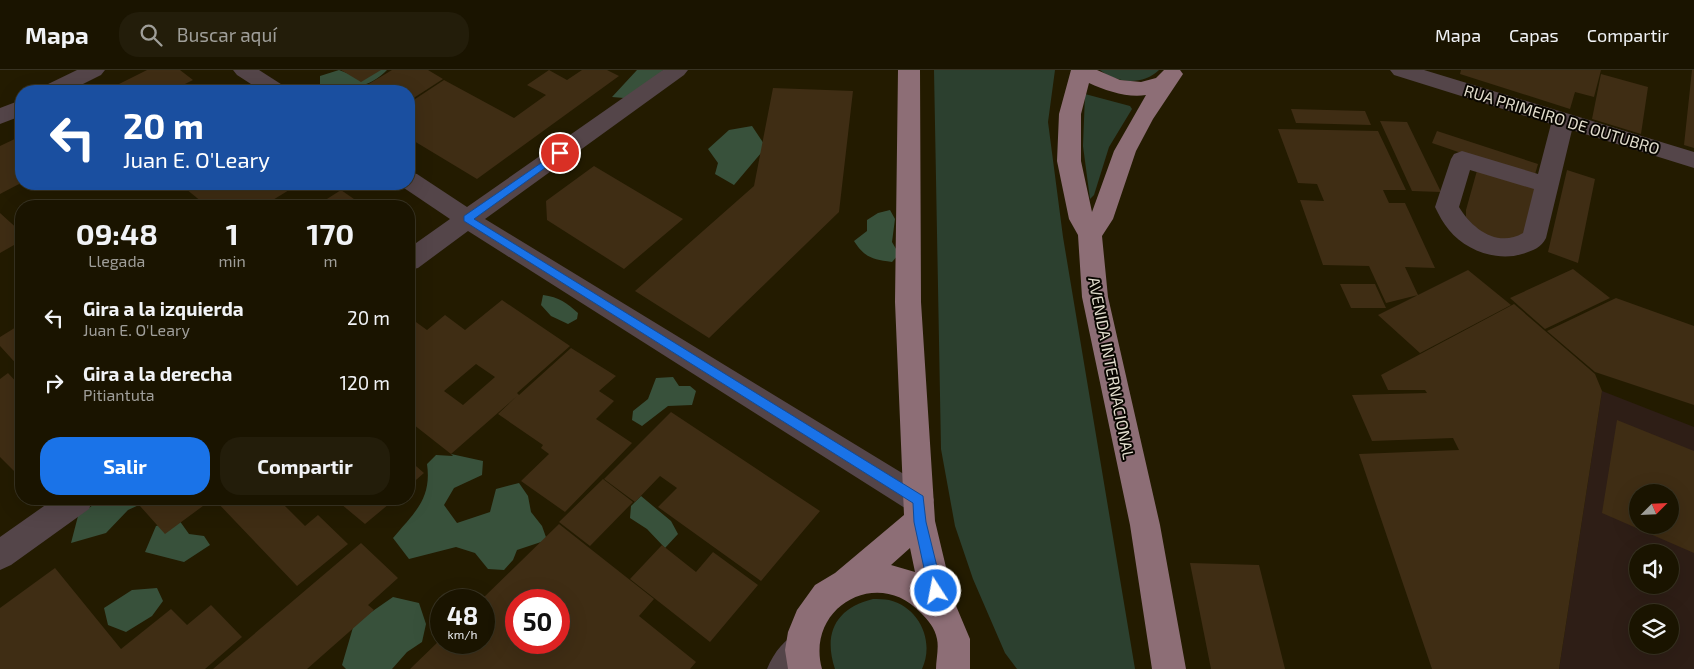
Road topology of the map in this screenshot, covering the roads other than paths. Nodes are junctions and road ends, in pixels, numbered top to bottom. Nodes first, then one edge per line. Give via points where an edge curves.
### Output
1 (94, 70) edge
2 (244, 70) edge
3 (677, 70) edge
4 (909, 70) edge
5 (1083, 70) edge
6 (1401, 70) edge
7 (1170, 75) edge
8 (64, 85) edge
9 (267, 85) edge
10 (15, 110) edge
11 (0, 117) edge
12 (1562, 120) junction
13 (1694, 160) edge
14 (415, 184) edge
15 (1546, 184) dead end
16 (467, 219) junction
17 (1090, 235) junction
18 (415, 257) edge
19 (70, 505) edge
20 (920, 511) junction
21 (0, 555) edge
22 (841, 586) junction
23 (939, 608) junction
24 (953, 653) edge
25 (797, 662) edge
26 (965, 669) edge
27 (1169, 669) edge

1 - 8 street
2 - 9 street
3 - 16 street
4 - 20 main road via 908,302
5 - 7 main road via 1100,81 1140,89 1155,86
5 - 17 main road, AVENIDA INTERNACIONAL via 1070,114 1069,161 1081,219
6 - 12 street, RUA PRIMEIRO DE OUTUBRO
7 - 17 main road via 1125,151 1102,219
10 - 11 street
12 - 13 street, RUA PRIMEIRO DE OUTUBRO
12 - 15 street
14 - 16 street
16 - 18 street
16 - 20 street
17 - 27 main road, AVENIDA INTERNACIONAL via 1095,298 1145,525
19 - 21 street
20 - 22 main road
20 - 23 main road
22 - 23 main road via 860,578 880,576 901,580 920,589
22 - 25 main road via 825,597 814,611
23 - 24 main road via 950,625
24 - 26 street

